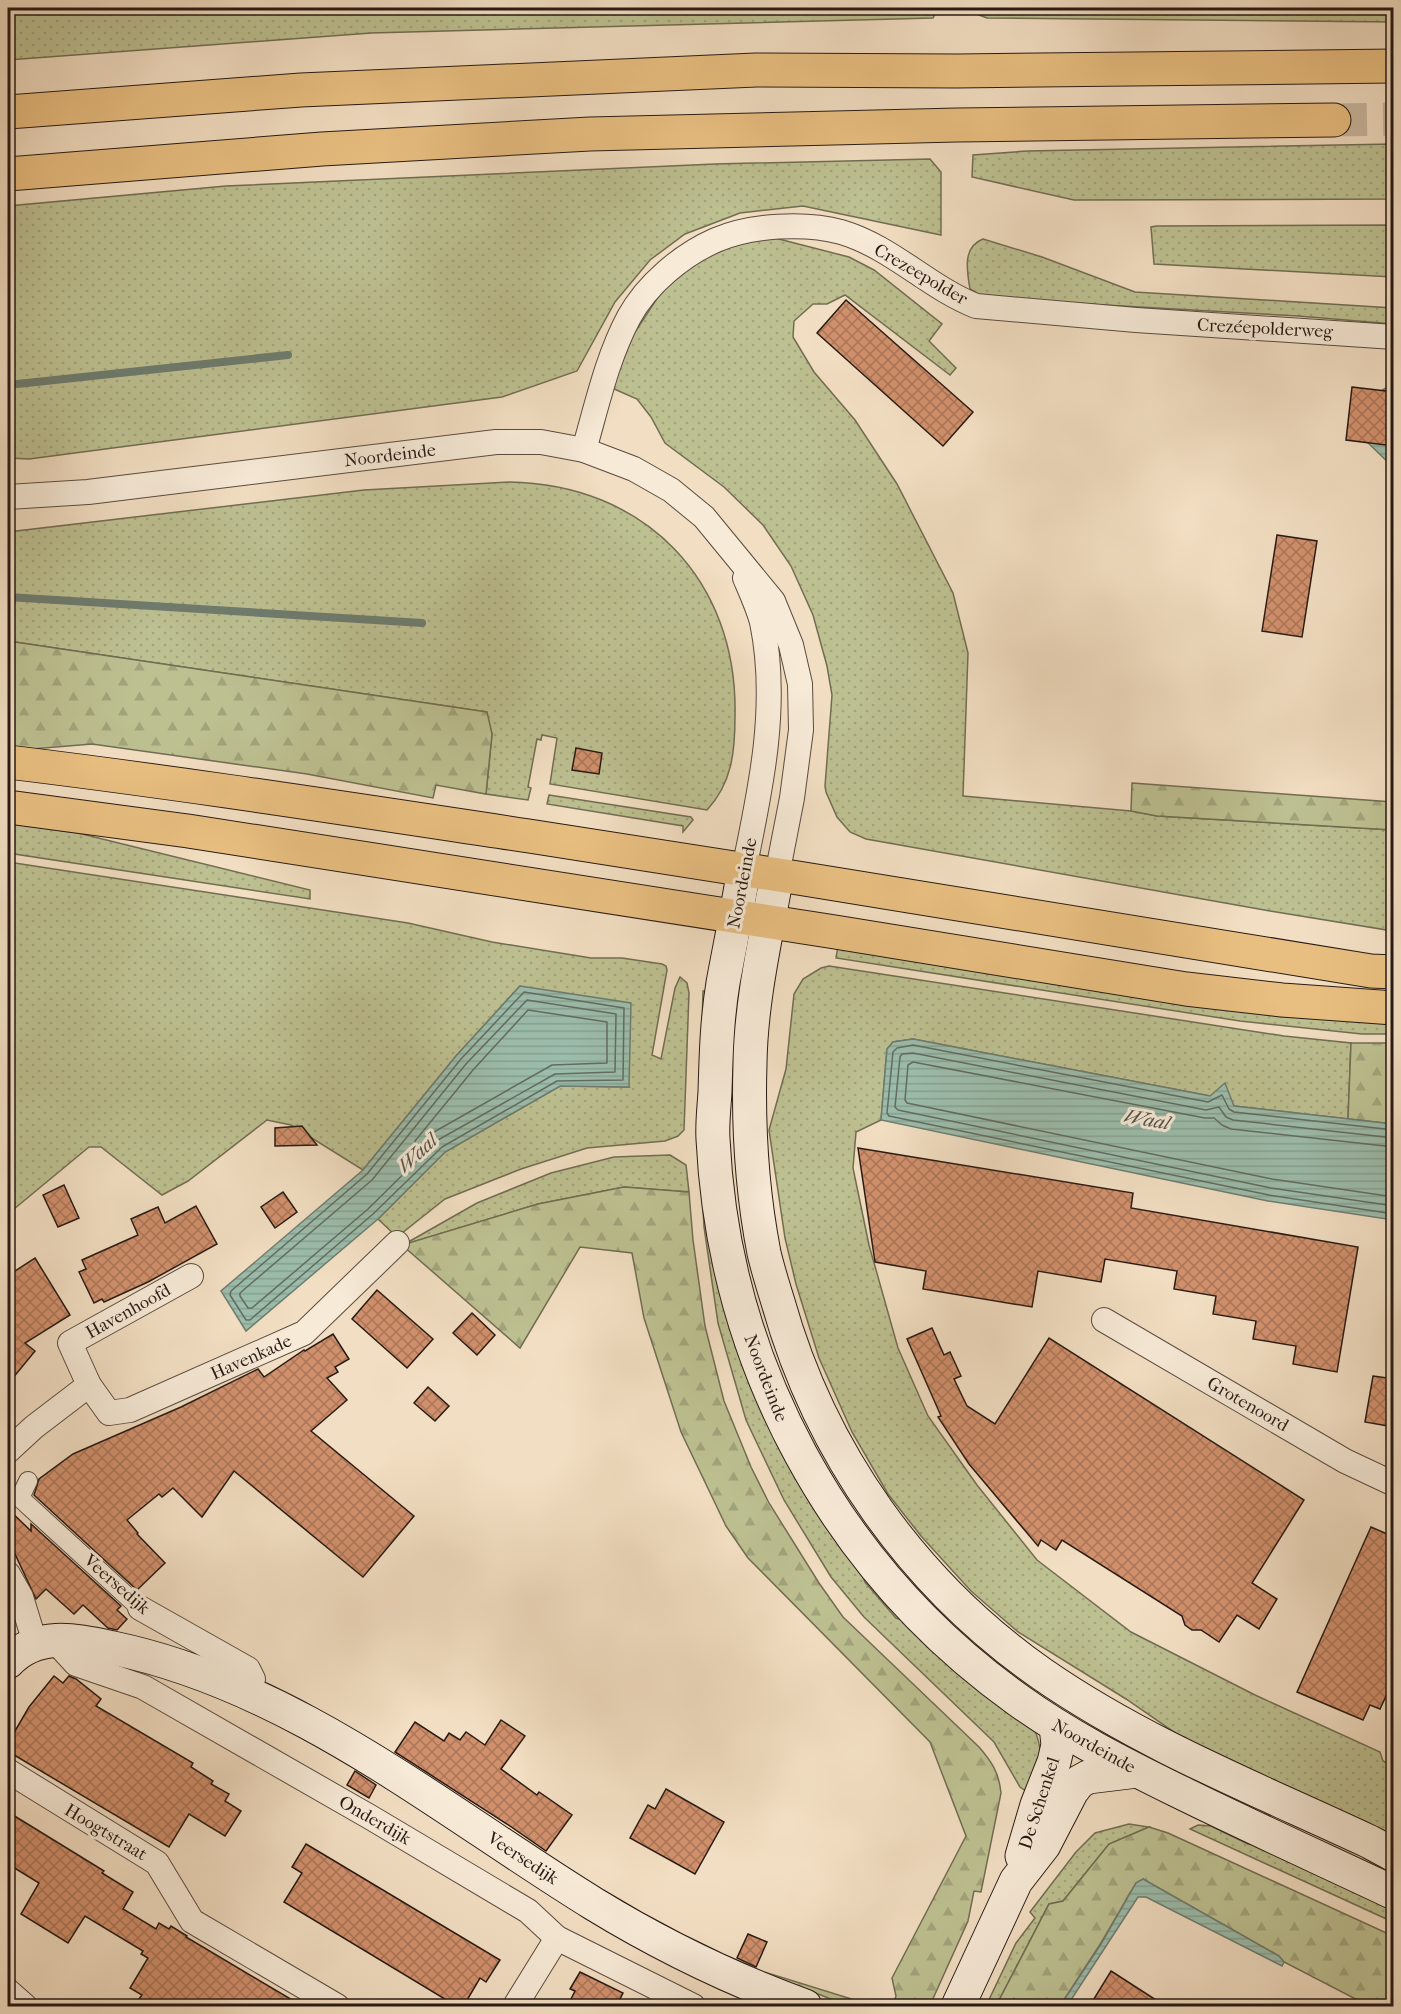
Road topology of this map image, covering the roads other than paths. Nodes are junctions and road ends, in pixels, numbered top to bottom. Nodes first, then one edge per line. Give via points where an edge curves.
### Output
1 (1394, 66) edge
2 (8, 112) edge
3 (1334, 120) tunnel mouth
4 (8, 174) edge
5 (1136, 321) joint
6 (1394, 337) edge
7 (584, 450) junction
8 (8, 497) edge
9 (737, 556) junction
10 (8, 762) edge
11 (8, 807) edge
12 (744, 869) junction
13 (777, 875) junction
14 (736, 916) junction
15 (769, 922) junction
16 (1394, 972) edge
17 (1394, 1008) edge
18 (397, 1243) dead end
19 (191, 1276) dead end
20 (1104, 1320) dead end
21 (88, 1385) junction
22 (8, 1451) edge
23 (28, 1480) dead end
24 (1394, 1484) edge
25 (8, 1574) edge
26 (140, 1608) joint
27 (45, 1642) junction
28 (8, 1662) edge
29 (248, 1694) junction
30 (1056, 1726) junction
31 (8, 1771) edge
32 (1137, 1771) junction
33 (1386, 1848) edge
34 (1016, 1881) junction
35 (1394, 1893) edge
36 (556, 1938) junction
37 (8, 1991) edge
38 (25, 2007) edge
39 (337, 2007) edge
40 (515, 2007) edge
41 (693, 2007) edge
42 (805, 2007) edge
43 (958, 2007) edge

1 - 2 main road via 756,70 301,90
3 - 4 main road via 590,134
5 - 6 street, Crezéepolderweg
5 - 7 street, Crezeepolder via 976,306 955,298 896,256 841,232 798,226 760,229 717,240 680,261 651,287 630,314 614,346
7 - 8 street, Noordeinde via 541,442 496,442 88,492
7 - 9 street, Noordeinde via 634,469 671,490 704,517
9 - 12 street, Noordeinde via 761,620 768,672 769,720
9 - 13 street, Noordeinde via 773,601 791,645 800,684 801,730
10 - 12 main road via 141,778
11 - 14 main road
12 - 13 main road
12 - 14 main road, Noordeinde
13 - 15 main road, Noordeinde
13 - 16 main road
14 - 15 main road
14 - 30 main road, Noordeinde via 723,986 713,1137 728,1260 759,1366 786,1429 825,1498 892,1587 954,1650
15 - 17 main road via 1186,989
15 - 33 main road, Noordeinde via 752,1018 749,1072 749,1124 764,1254 808,1390 875,1509 922,1568 986,1631 1042,1674 1172,1749
18 - 21 street, Havenkade via 304,1334 130,1410 109,1413
19 - 21 street, Havenhoofd via 70,1343
20 - 24 street, Grotenoord via 1345,1461
21 - 22 street
23 - 26 street, Veersedijk via 20,1498
25 - 27 street
26 - 29 street, Veersedijk via 248,1668 253,1679
27 - 28 main road via 25,1647
27 - 29 main road, Veersedijk via 102,1646 148,1656
27 - 36 street, Onderdijk via 76,1664 143,1687 370,1816 528,1911
29 - 42 main road, Veersedijk via 351,1747 660,1943
30 - 32 main road, Noordeinde
30 - 34 main road, De Schenkel via 1054,1762 1026,1838
31 - 39 street, Hoogtstraat via 157,1863 192,1921
32 - 34 main road, De Schenkel via 1100,1774 1079,1782 1044,1845
32 - 35 main road, Noordeinde
34 - 43 main road, De Schenkel
36 - 40 street
36 - 41 street, Onderdijk
37 - 38 street

